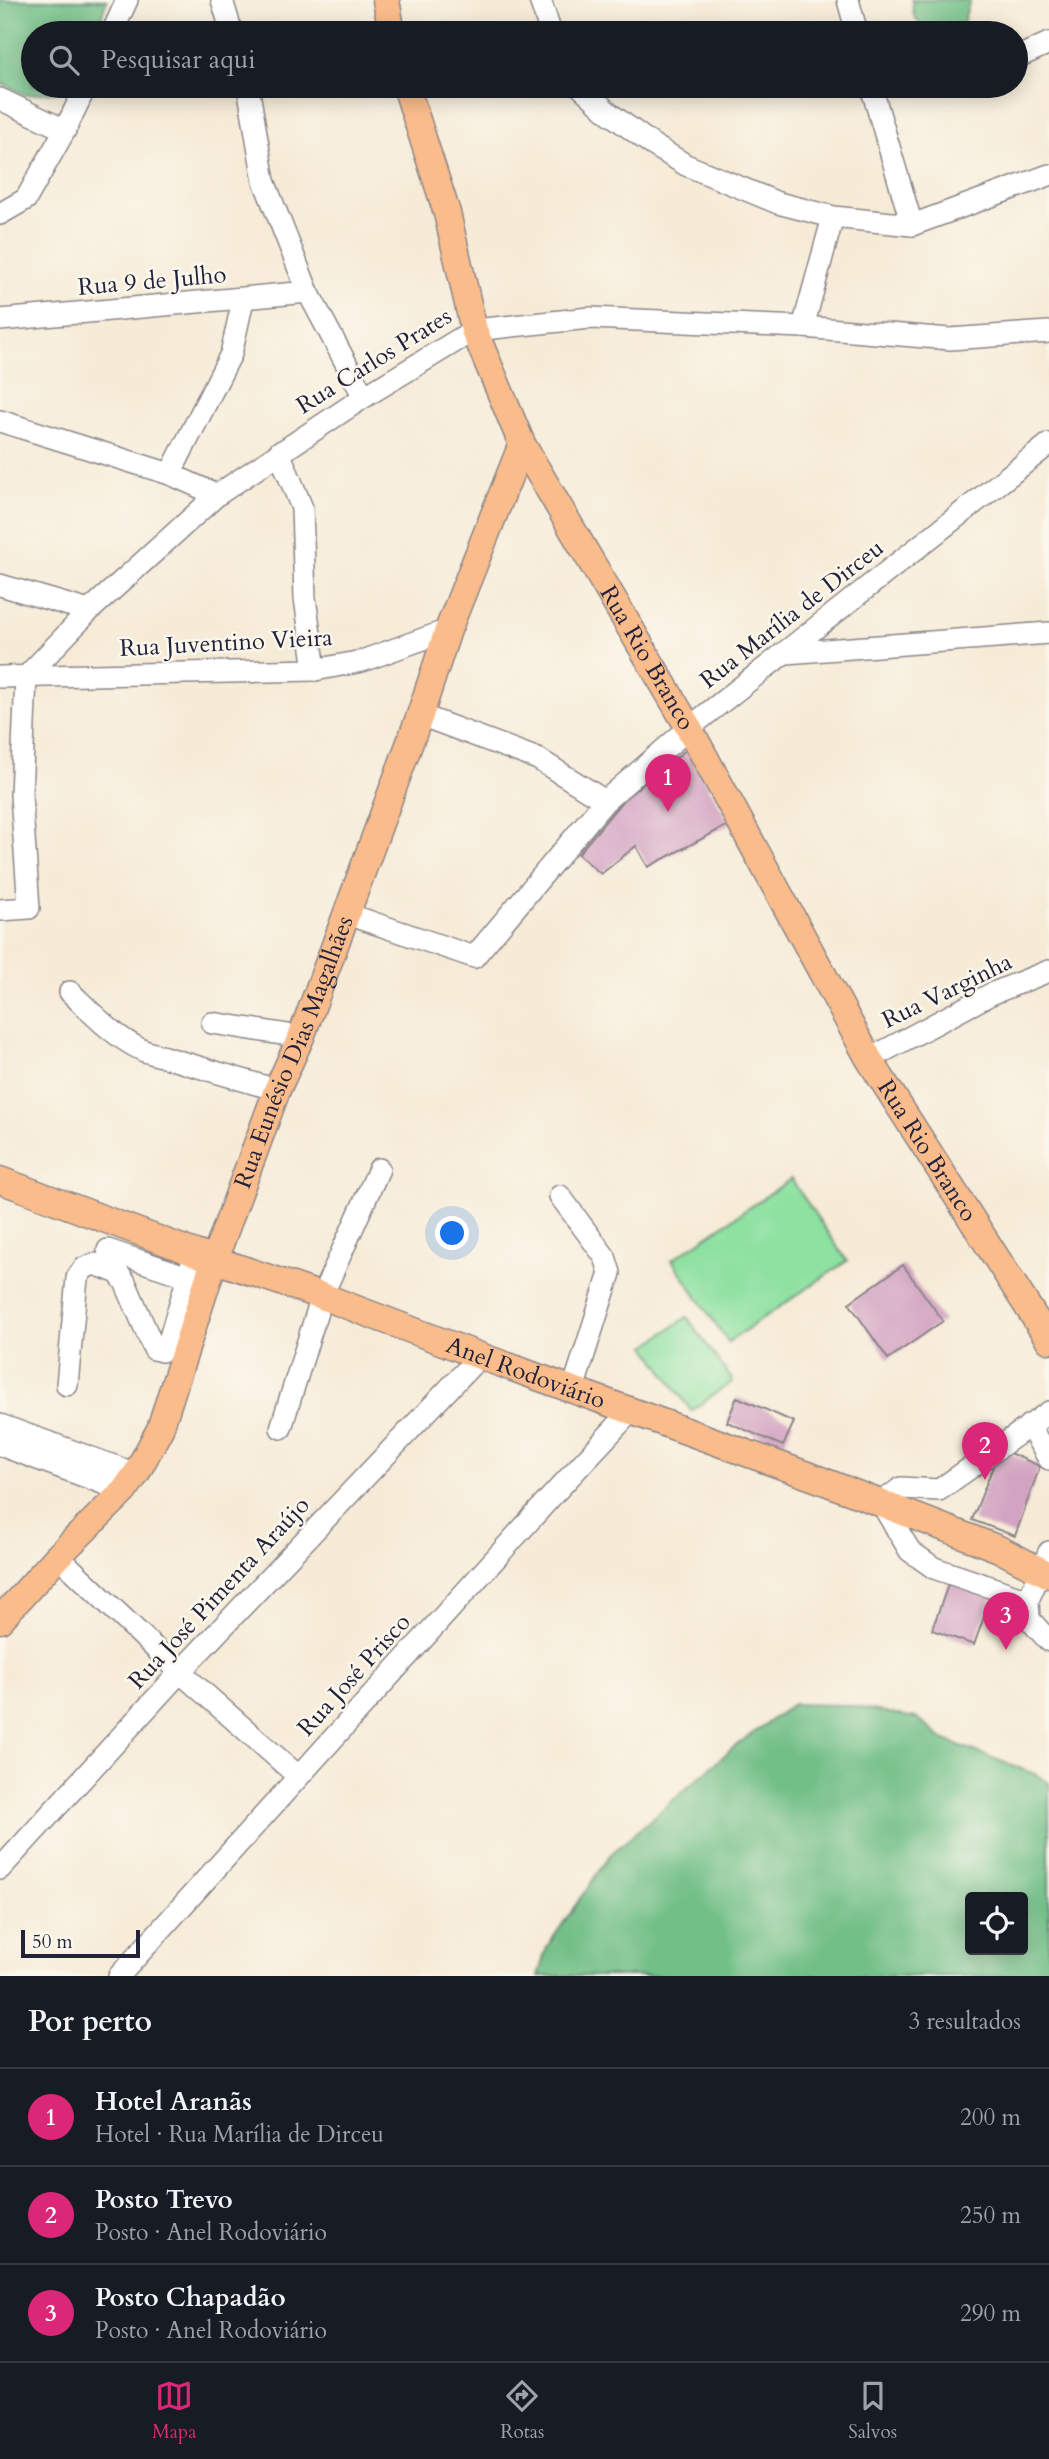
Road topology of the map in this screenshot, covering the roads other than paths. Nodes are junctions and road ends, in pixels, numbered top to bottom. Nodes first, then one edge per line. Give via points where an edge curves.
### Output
1 (127, 0) edge
2 (222, 0) edge
3 (386, 0) edge
4 (540, 0) edge
5 (848, 0) edge
6 (117, 21) edge
7 (228, 21) edge
8 (390, 21) edge
9 (547, 21) edge
10 (854, 21) edge
11 (1049, 43) edge
12 (1028, 53) edge
13 (80, 98) edge
14 (250, 98) edge
15 (410, 98) edge
16 (594, 98) edge
17 (875, 98) edge
18 (0, 99) edge
19 (65, 130) junction
20 (1049, 175) edge
21 (0, 214) edge
22 (833, 217) junction
23 (912, 225) junction
24 (308, 292) junction
25 (243, 300) junction
26 (0, 320) edge
27 (803, 327) junction
28 (474, 330) junction
29 (1049, 332) edge
30 (363, 397) junction
31 (0, 421) edge
32 (522, 444) junction
33 (1049, 444) edge
34 (279, 452) junction
35 (170, 474) junction
36 (217, 495) junction
37 (0, 585) edge
38 (89, 611) junction
39 (448, 629) junction
40 (1049, 633) edge
41 (62, 639) junction
42 (786, 653) junction
43 (314, 670) junction
44 (71, 676) junction
45 (0, 677) edge
46 (26, 677) junction
47 (420, 715) junction
48 (689, 728) junction
49 (10, 796) edge
50 (605, 801) junction
51 (0, 910) edge
52 (347, 914) junction
53 (1049, 971) edge
54 (70, 992) dead end
55 (212, 1023) dead end
56 (301, 1037) junction
57 (869, 1059) junction
58 (276, 1090) junction
59 (379, 1169) dead end
60 (0, 1180) edge
61 (560, 1196) dead end
62 (108, 1250) dead end
63 (199, 1263) junction
64 (322, 1296) junction
65 (1049, 1340) edge
66 (480, 1356) junction
67 (67, 1385) dead end
68 (572, 1389) junction
69 (631, 1411) junction
70 (1049, 1412) edge
71 (1029, 1425) junction
72 (0, 1426) edge
73 (281, 1428) dead end
74 (0, 1445) edge
75 (1049, 1459) edge
76 (130, 1483) junction
77 (881, 1503) junction
78 (58, 1556) junction
79 (1046, 1566) edge
80 (1028, 1600) junction
81 (0, 1620) edge
82 (1049, 1641) edge
83 (180, 1672) junction
84 (298, 1776) junction
85 (0, 1869) edge
86 (119, 1976) edge

1 - 6 street
2 - 7 street
3 - 8 main road
4 - 9 street
5 - 10 street
11 - 12 street
13 - 19 street
14 - 24 street via 264,181
15 - 28 main road, Rua Rio Branco via 447,213
16 - 22 street via 686,165 778,203
17 - 23 street
18 - 19 street
19 - 21 street via 26,199
20 - 23 street
22 - 23 street
22 - 27 street
24 - 25 street, Rua 9 de Julho
24 - 30 street
25 - 26 street, Rua 9 de Julho
25 - 35 street via 230,354
27 - 28 street, Rua Carlos Prates via 590,318
27 - 29 street, Rua Carlos Prates via 950,339
28 - 30 street, Rua Carlos Prates
28 - 32 main road, Rua Rio Branco
30 - 34 street, Rua Carlos Prates
31 - 35 street
32 - 39 main road, Rua Eunésio Dias Magalhães
32 - 48 main road, Rua Rio Branco
33 - 42 street, Rua Marília de Dirceu
34 - 36 street, Rua Carlos Prates
34 - 43 street via 302,508 305,597
35 - 36 street
36 - 38 street, Rua Carlos Prates
37 - 38 street
38 - 41 street, Rua Carlos Prates
39 - 43 street, Rua Juventino Vieira via 362,661
39 - 47 main road, Rua Eunésio Dias Magalhães
40 - 42 street
41 - 44 street via 58,653
41 - 46 street, Rua Carlos Prates
42 - 48 street, Rua Marília de Dirceu
43 - 44 street, Rua Juventino Vieira
44 - 46 street, Rua Juventino Vieira
45 - 46 street, Rua Juventino Vieira
46 - 49 street
47 - 50 street via 538,759
47 - 52 main road, Rua Eunésio Dias Magalhães
48 - 50 street, Rua Marília de Dirceu
48 - 57 main road, Rua Rio Branco
49 - 51 street via 29,908
50 - 52 street, Rua Marília de Dirceu via 474,957
52 - 56 main road, Rua Eunésio Dias Magalhães
53 - 57 street, Rua Varginha via 991,994
54 - 58 street via 127,1043
55 - 56 street
56 - 58 main road, Rua Eunésio Dias Magalhães
57 - 65 main road, Rua Rio Branco
58 - 63 main road, Rua Eunésio Dias Magalhães
59 - 64 street
60 - 63 main road, Anel Rodoviário
61 - 68 street via 606,1257 610,1273
62 - 63 street
63 - 64 main road, Anel Rodoviário
63 - 67 street via 168,1344 158,1351 118,1273 95,1264 84,1268 77,1278
63 - 76 main road, Rua Eunésio Dias Magalhães via 160,1429
64 - 66 main road, Anel Rodoviário
64 - 73 street
66 - 68 main road, Anel Rodoviário
66 - 83 street, Rua José Pimenta Araújo
68 - 69 main road, Anel Rodoviário
69 - 77 main road, Anel Rodoviário
69 - 84 street, Rua José Prisco
70 - 71 street
71 - 75 street
71 - 77 street via 939,1490 901,1488
72 - 76 street
74 - 76 street
76 - 78 main road, Rua Eunésio Dias Magalhães
77 - 79 main road, Anel Rodoviário
77 - 80 street via 911,1551 934,1569
78 - 81 main road, Rua Eunésio Dias Magalhães
78 - 83 street
79 - 80 street
80 - 82 street via 1029,1619
83 - 84 street
83 - 85 street, Rua José Pimenta Araújo
84 - 86 street, Rua José Prisco

